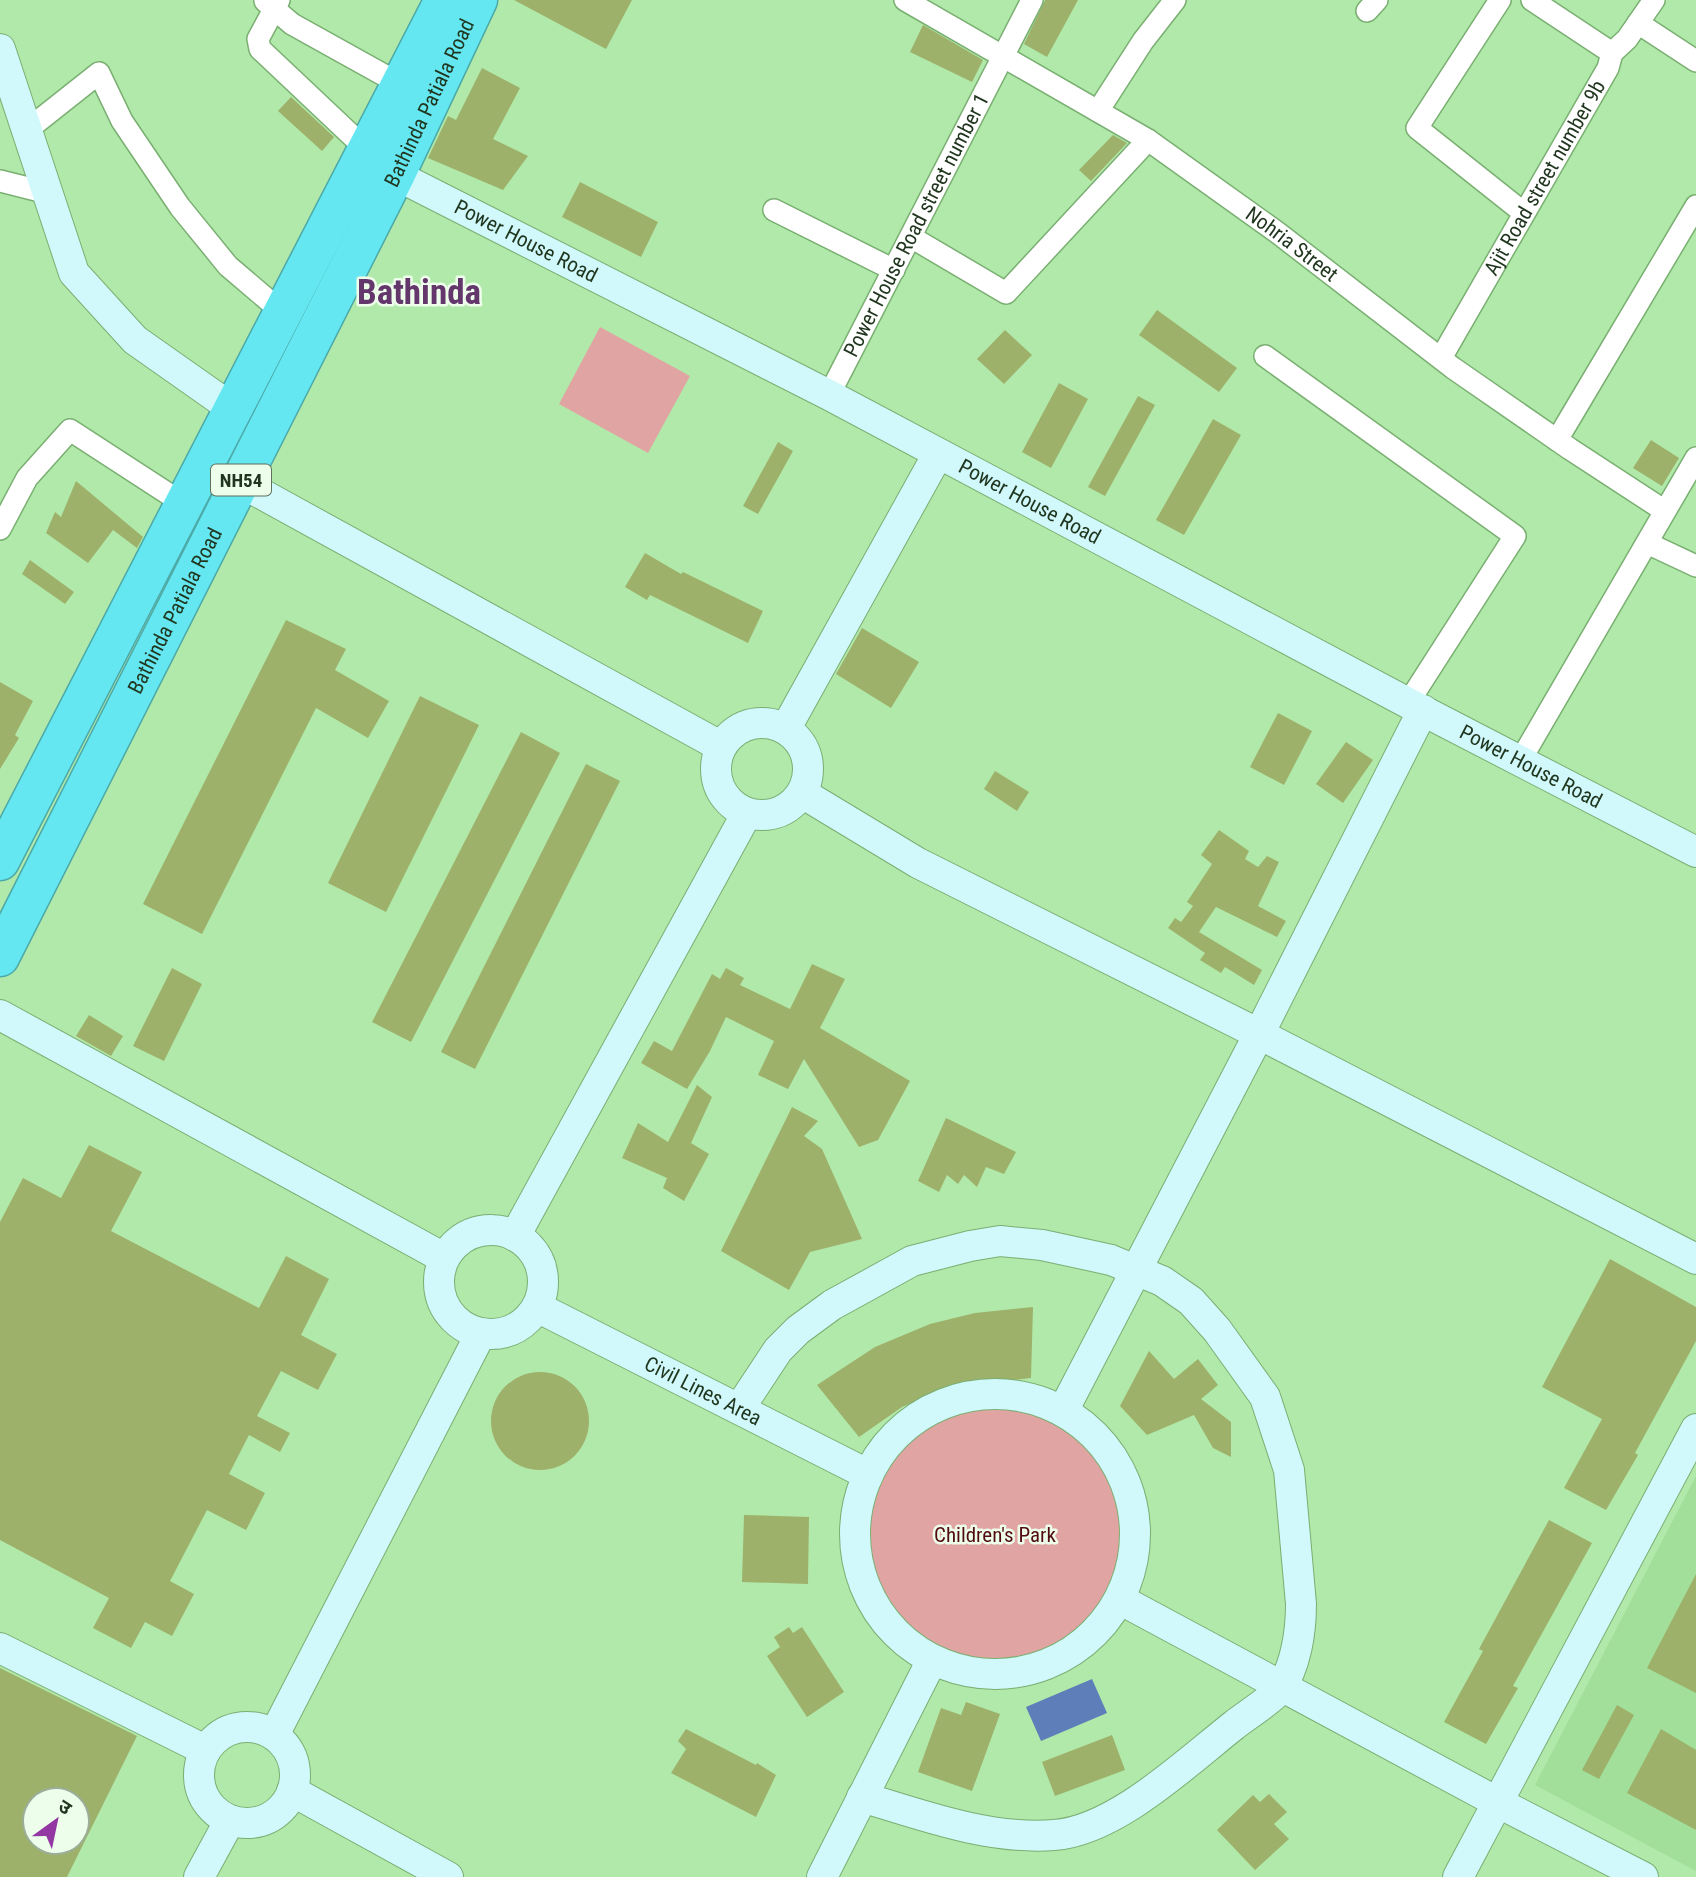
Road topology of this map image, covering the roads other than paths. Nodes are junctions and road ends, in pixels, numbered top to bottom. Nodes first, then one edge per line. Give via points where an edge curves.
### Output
1 (444, 0) edge
2 (478, 0) edge
3 (905, 0) edge
4 (1032, 0) edge
5 (1175, 0) edge
6 (1500, 0) edge
7 (1532, 0) edge
8 (1654, 0) edge
9 (272, 3) edge
10 (1638, 23) junction
11 (0, 49) edge
12 (1612, 54) junction
13 (1004, 57) junction
14 (1696, 61) edge
15 (400, 84) junction
16 (1098, 111) junction
17 (27, 130) junction
18 (1148, 140) junction
19 (364, 153) junction
20 (395, 176) junction
21 (0, 181) edge
22 (48, 193) junction
23 (1696, 206) edge
24 (775, 210) dead end
25 (1524, 213) junction
26 (911, 237) junction
27 (894, 270) junction
28 (282, 312) junction
29 (1265, 356) dead end
30 (1441, 358) junction
31 (829, 395) junction
32 (233, 409) junction
33 (1557, 440) junction
34 (938, 454) junction
35 (1696, 458) edge
36 (240, 482) junction
37 (184, 504) junction
38 (1665, 511) junction
39 (0, 529) edge
40 (1647, 543) junction
41 (1696, 566) edge
42 (1415, 706) junction
43 (786, 728) junction
44 (720, 746) junction
45 (1520, 761) junction
46 (802, 793) junction
47 (747, 813) junction
48 (1696, 852) edge
49 (0, 861) edge
50 (0, 957) edge
51 (0, 1015) edge
52 (1259, 1034) junction
53 (515, 1236) junction
54 (444, 1258) junction
55 (1696, 1259) edge
56 (1136, 1272) junction
57 (537, 1307) junction
58 (481, 1333) junction
59 (739, 1409) junction
60 (1063, 1411) junction
61 (1696, 1429) edge
62 (867, 1474) junction
63 (1121, 1600) junction
64 (0, 1648) edge
65 (932, 1660) junction
66 (1281, 1686) junction
67 (274, 1735) junction
68 (205, 1750) junction
69 (292, 1790) junction
70 (862, 1797) junction
71 (1497, 1802) junction
72 (230, 1820) junction
73 (199, 1877) edge
74 (448, 1877) edge
75 (822, 1877) edge
76 (1458, 1877) edge
77 (1643, 1877) edge

1 - 15 highway, NH54
2 - 20 highway, Bathinda Patiala Road / NH54
3 - 13 street, Nohria Street
4 - 13 street, Power House Road street number 1
5 - 16 street
6 - 25 street via 1417,128
7 - 12 street
8 - 10 street, Ajit Road street number 9b
9 - 15 street via 292,24
9 - 19 street via 258,39 260,49
10 - 12 street, Ajit Road street number 9b
10 - 14 street
11 - 17 street
12 - 25 street, Ajit Road street number 9b
13 - 16 street, Nohria Street
13 - 26 street, Power House Road street number 1
15 - 19 highway, NH54
16 - 18 street, Nohria Street
17 - 22 street
17 - 28 street via 99,73 122,121 180,207 228,266
18 - 26 street via 1006,293
18 - 30 street, Nohria Street
19 - 20 street, Power House Road
19 - 28 highway, NH54
20 - 31 street, Power House Road
20 - 36 highway, Bathinda Patiala Road / NH54
21 - 22 street
22 - 32 street via 74,274 135,340
23 - 33 street
24 - 27 street
25 - 30 street, Ajit Road street number 9b
26 - 27 street, Power House Road street number 1
27 - 31 street, Power House Road street number 1
28 - 32 highway, NH54
29 - 42 street via 1515,536
30 - 33 street, Nohria Street
31 - 34 street, Power House Road
32 - 37 highway, NH54
33 - 38 street, Nohria Street
34 - 42 street, Power House Road
34 - 43 street
35 - 38 street
36 - 44 street
36 - 50 highway, Bathinda Patiala Road / NH54
37 - 39 street via 70,430 27,478
37 - 49 highway, NH54
38 - 40 street
40 - 41 street
40 - 45 street
42 - 45 street, Power House Road
42 - 52 street
43 - 44 street via 762,721 740,727
43 - 46 street via 804,747 809,773
44 - 47 street via 715,766 721,792
45 - 48 street, Power House Road
46 - 47 street via 784,810
46 - 52 street via 918,863
47 - 53 street
51 - 54 street
52 - 55 street
52 - 56 street
53 - 54 street via 483,1230 454,1244
53 - 57 street via 528,1246 542,1275
54 - 58 street via 439,1281 444,1304 459,1323
56 - 59 street via 1111,1261 1000,1241 912,1261 797,1330
56 - 60 street
56 - 66 street via 1162,1281 1191,1301 1251,1377 1273,1418 1291,1484 1301,1604 1295,1651
57 - 58 street via 513,1329
57 - 59 street, Civil Lines Area
58 - 67 street
59 - 62 street, Civil Lines Area
60 - 62 street via 1020,1395 974,1395 930,1409 893,1436
60 - 63 street via 1098,1437 1122,1474 1135,1515 1135,1559
61 - 71 street
62 - 65 street via 855,1516 856,1559 871,1600 897,1635
63 - 65 street via 1095,1635 1059,1661 1017,1674 974,1673
63 - 66 street
64 - 68 street
65 - 70 street
66 - 70 street via 1137,1800 1077,1832 987,1831
66 - 71 street
67 - 68 street via 244,1726 215,1738
67 - 69 street via 293,1759
68 - 72 street via 198,1777 201,1791 218,1813
69 - 72 street via 285,1804 267,1818 245,1823
69 - 74 street
70 - 75 street
71 - 76 street
71 - 77 street
72 - 73 street

